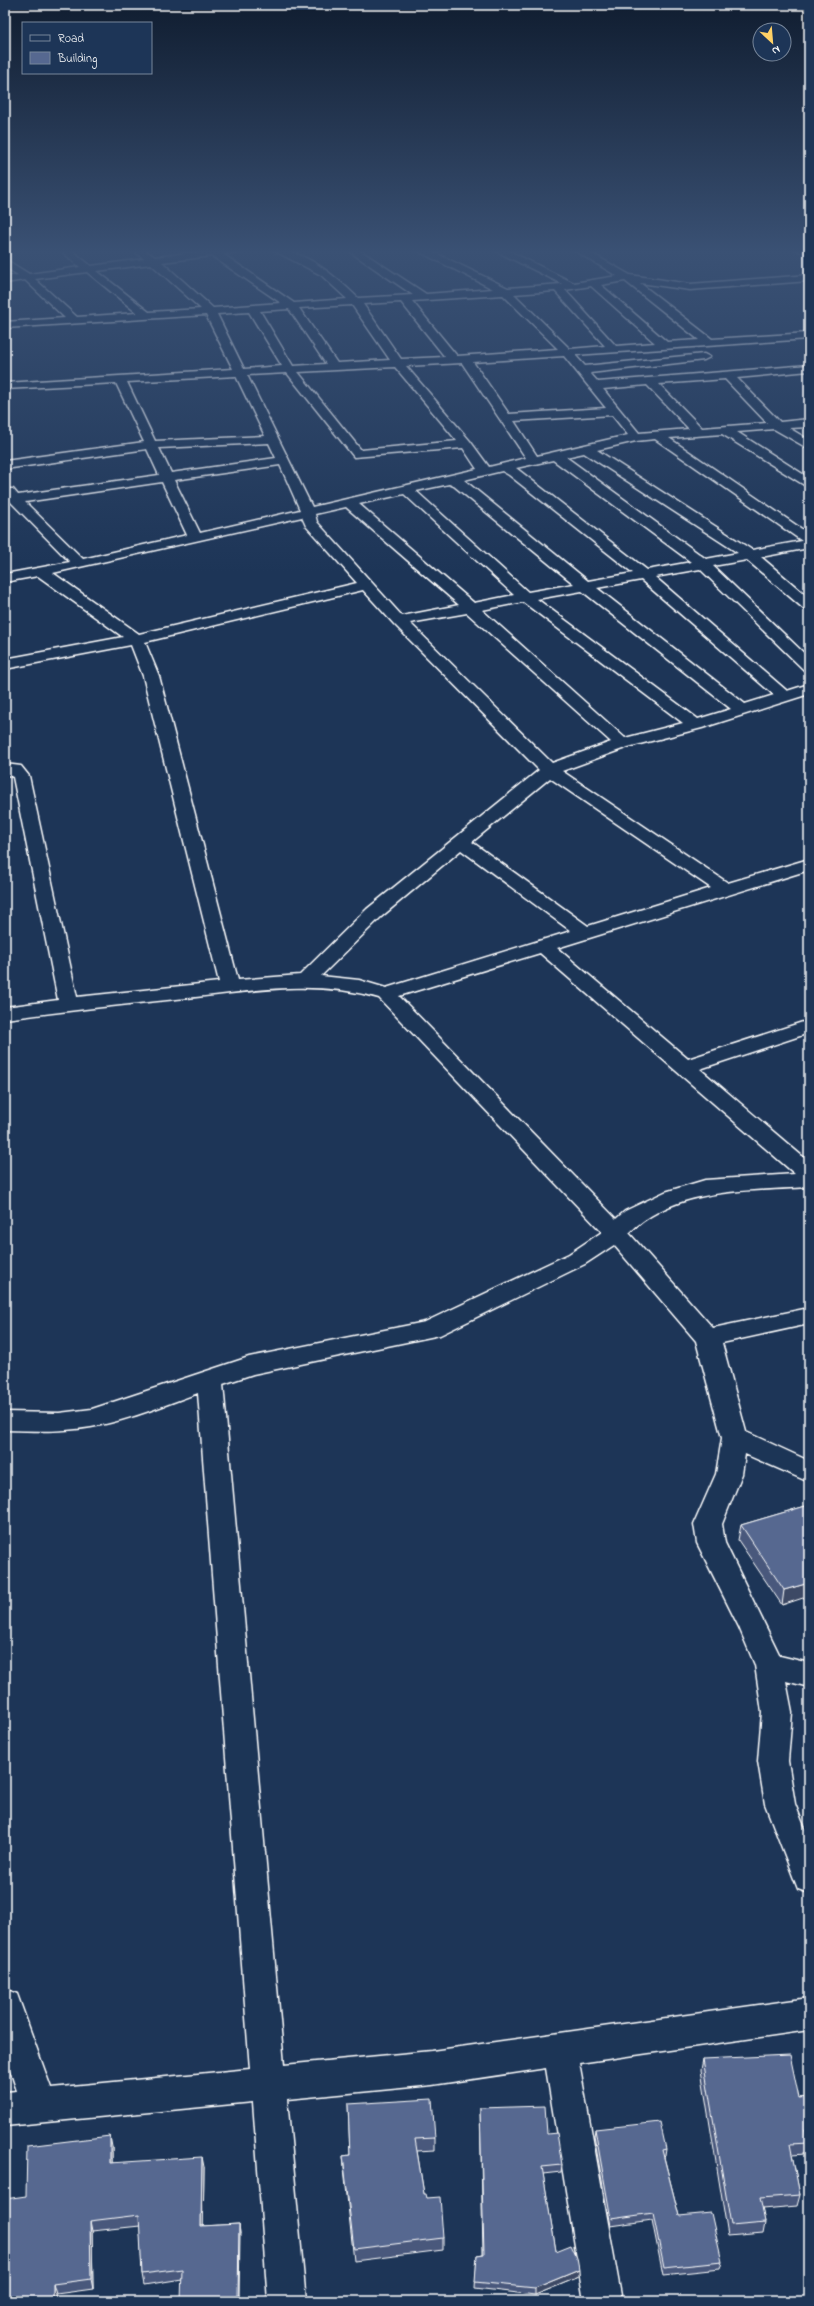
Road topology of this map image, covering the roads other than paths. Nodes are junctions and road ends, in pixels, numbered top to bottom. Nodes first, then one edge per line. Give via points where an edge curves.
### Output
1 (234, 357) edge
2 (282, 357) edge
3 (327, 357) edge
4 (393, 357) edge
5 (457, 357) edge
6 (496, 357) edge
7 (571, 357) edge
8 (707, 357) edge
9 (459, 359) junction
10 (784, 359) dead end
11 (397, 362) junction
12 (745, 363) dead end
13 (334, 367) junction
14 (289, 368) junction
15 (809, 368) edge
16 (795, 369) junction
17 (582, 370) junction
18 (241, 371) junction
19 (755, 373) junction
20 (728, 375) junction
21 (119, 378) junction
22 (649, 381) junction
23 (809, 381) edge
24 (5, 386) edge
25 (595, 386) junction
26 (616, 411) junction
27 (506, 418) junction
28 (809, 423) edge
29 (777, 426) junction
30 (725, 430) junction
31 (699, 432) junction
32 (657, 435) junction
33 (636, 437) junction
34 (273, 439) junction
35 (466, 444) junction
36 (152, 445) junction
37 (809, 445) edge
38 (586, 448) junction
39 (555, 455) junction
40 (534, 460) junction
41 (284, 461) junction
42 (5, 465) edge
43 (503, 467) junction
44 (485, 471) junction
45 (167, 477) junction
46 (449, 479) junction
47 (809, 484) edge
48 (5, 489) edge
49 (406, 489) junction
50 (15, 499) junction
51 (348, 502) junction
52 (307, 511) junction
53 (195, 537) junction
54 (809, 540) edge
55 (809, 544) edge
56 (750, 555) junction
57 (702, 563) junction
58 (80, 564) junction
59 (43, 572) junction
60 (644, 575) junction
61 (5, 578) edge
62 (367, 585) junction
63 (585, 586) junction
64 (525, 597) junction
65 (809, 606) edge
66 (470, 607) junction
67 (399, 621) junction
68 (136, 639) junction
69 (5, 664) edge
70 (809, 667) edge
71 (809, 689) edge
72 (784, 696) junction
73 (742, 710) junction
74 (696, 725) junction
75 (622, 744) junction
76 (5, 769) edge
77 (548, 770) junction
78 (460, 841) junction
79 (809, 864) edge
80 (724, 889) junction
81 (584, 932) junction
82 (543, 946) junction
83 (306, 980) junction
84 (230, 988) junction
85 (386, 994) junction
86 (69, 1004) junction
87 (5, 1013) edge
88 (809, 1026) edge
89 (686, 1067) junction
90 (809, 1174) edge
91 (809, 1180) edge
92 (616, 1233) junction
93 (809, 1316) edge
94 (708, 1338) junction
95 (210, 1380) junction
96 (5, 1421) edge
97 (735, 1438) junction
98 (809, 1472) edge
99 (769, 1665) junction
100 (809, 1674) edge
101 (809, 1879) edge
102 (5, 2005) edge
103 (809, 2014) edge
104 (560, 2050) junction
105 (269, 2084) junction
106 (40, 2106) junction
107 (5, 2109) edge
108 (287, 2301) edge
109 (603, 2301) edge

1 - 18 street
2 - 14 street
3 - 13 street
4 - 11 street
5 - 9 street
6 - 9 street
7 - 17 street
8 - 17 street
9 - 11 street
9 - 27 street
10 - 16 street
11 - 13 street
11 - 35 street
12 - 19 street
13 - 14 street
14 - 18 street
14 - 35 street via 358,454
15 - 16 street
16 - 19 street
16 - 23 street
17 - 25 street
18 - 21 street
18 - 34 street
19 - 20 street
20 - 22 street
20 - 29 street
21 - 24 street
21 - 36 street
22 - 25 street
22 - 31 street
25 - 26 street
26 - 27 street
26 - 33 street
27 - 40 street
28 - 29 street
29 - 30 street
29 - 37 street
30 - 31 street
30 - 47 street
31 - 32 street
32 - 33 street
32 - 54 street
33 - 38 street
34 - 36 street
34 - 41 street
35 - 44 street
36 - 42 street
36 - 45 street
38 - 39 street
38 - 56 street
39 - 40 street
39 - 57 street
40 - 43 street
41 - 45 street
41 - 52 street
43 - 44 street
43 - 60 street via 514,472
44 - 46 street
45 - 50 street
45 - 53 street
46 - 49 street
46 - 63 street via 460,483
48 - 50 street
49 - 51 street
49 - 64 street
50 - 58 street
51 - 52 street
51 - 66 street
52 - 53 street
52 - 62 street via 311,523
53 - 58 street
55 - 56 street
56 - 57 street
56 - 65 street
57 - 60 street
57 - 70 street
58 - 59 street
59 - 61 street
59 - 68 street
60 - 63 street
60 - 72 street
62 - 67 street
62 - 68 street
63 - 64 street
63 - 73 street
64 - 66 street
64 - 74 street
66 - 67 street
66 - 75 street
67 - 77 street
68 - 69 street
68 - 84 street via 151,676
71 - 72 street
72 - 73 street
73 - 74 street
74 - 75 street
75 - 77 street
76 - 86 street via 15,770 21,776
77 - 78 street
77 - 80 street
78 - 81 street
78 - 83 street via 374,913
79 - 80 street
80 - 81 street
81 - 82 street
82 - 85 street
82 - 89 street
83 - 84 street
83 - 85 street via 359,986
84 - 86 street
85 - 92 street
86 - 87 street
88 - 89 street
89 - 90 street
91 - 92 street via 705,1187 652,1206 633,1216
92 - 94 street
92 - 95 street via 577,1259 432,1329 282,1358
93 - 94 street
94 - 97 street
95 - 96 street via 92,1418 59,1422
95 - 105 street
97 - 98 street
97 - 99 street via 729,1474 708,1524 711,1543 754,1627
99 - 100 street
99 - 101 street via 777,1712 773,1761 780,1804
102 - 106 street
103 - 104 street
104 - 105 street via 432,2068
104 - 109 street
105 - 106 street
105 - 108 street
106 - 107 street

